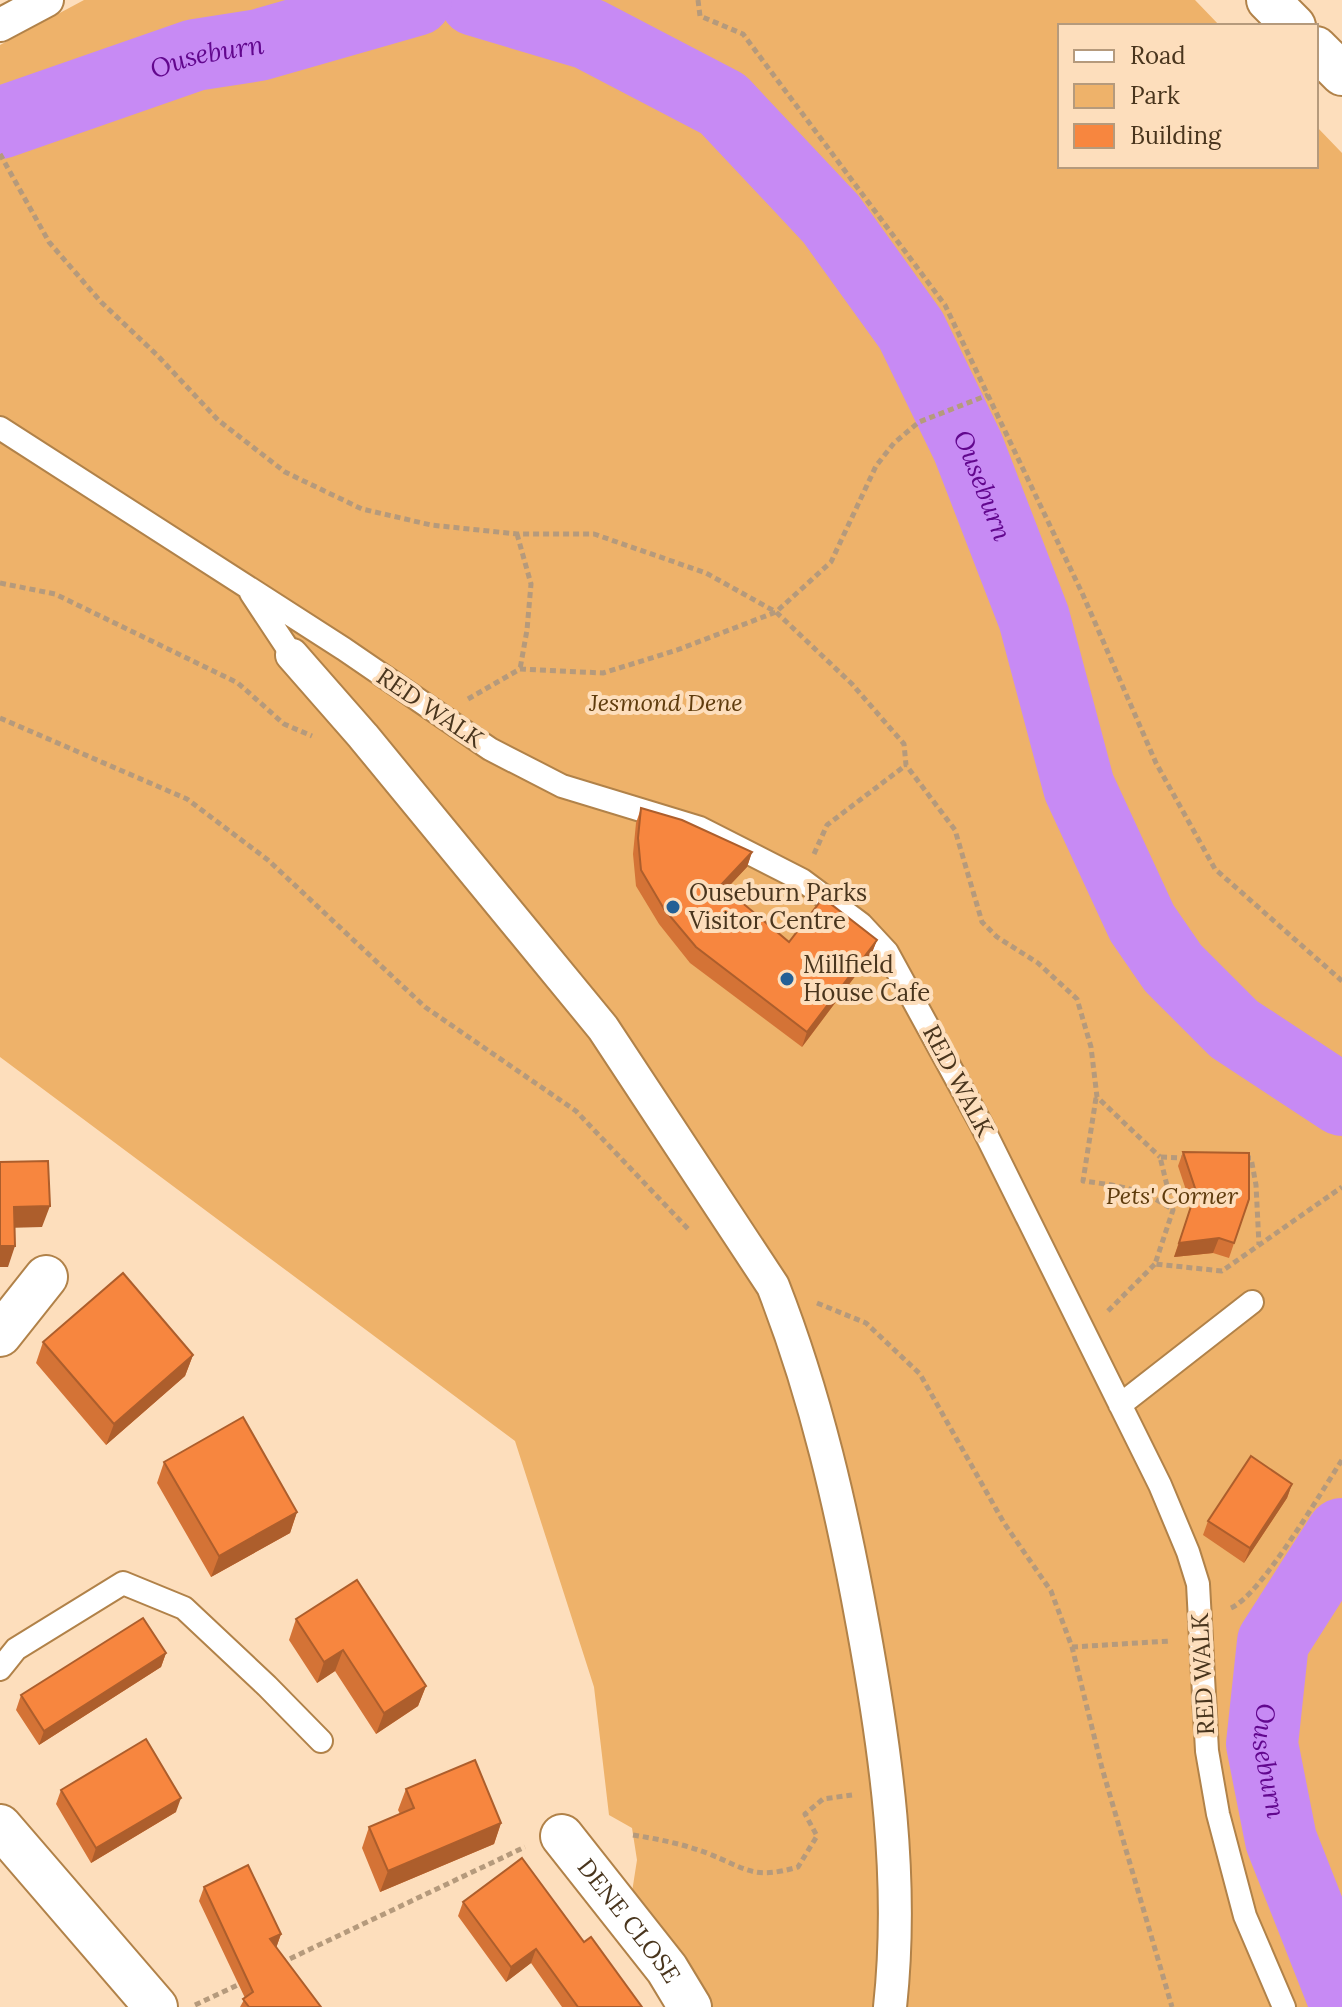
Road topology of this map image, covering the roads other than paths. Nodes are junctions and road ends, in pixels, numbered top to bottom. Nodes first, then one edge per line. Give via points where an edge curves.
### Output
1 (47, 0) edge
2 (1268, 0) edge
3 (1292, 24) edge
4 (0, 25) edge
5 (1318, 50) edge
6 (1342, 74) edge
7 (0, 428) edge
8 (247, 587) junction
9 (292, 655) joint
10 (46, 1277) dead end
11 (1252, 1302) dead end
12 (0, 1335) edge
13 (1120, 1405) junction
14 (0, 1669) edge
15 (321, 1741) dead end
16 (0, 1826) edge
17 (562, 1836) road end
18 (156, 2007) edge
19 (690, 2007) edge
20 (890, 2007) edge
21 (1284, 2007) edge

1 - 4 street
2 - 3 street
5 - 6 street
7 - 8 lane, RED WALK
8 - 9 lane
8 - 13 lane, RED WALK via 490,749 562,786 700,828 802,880 861,924 887,952 981,1124
9 - 20 street via 603,1028 773,1286 821,1430 882,1731 894,1847
10 - 12 street
11 - 13 lane
13 - 21 lane, RED WALK via 1160,1485 1198,1584 1207,1751 1218,1814 1245,1916
14 - 15 lane via 16,1649 123,1583 184,1608
16 - 18 street
17 - 19 street, DENE CLOSE via 667,1969

